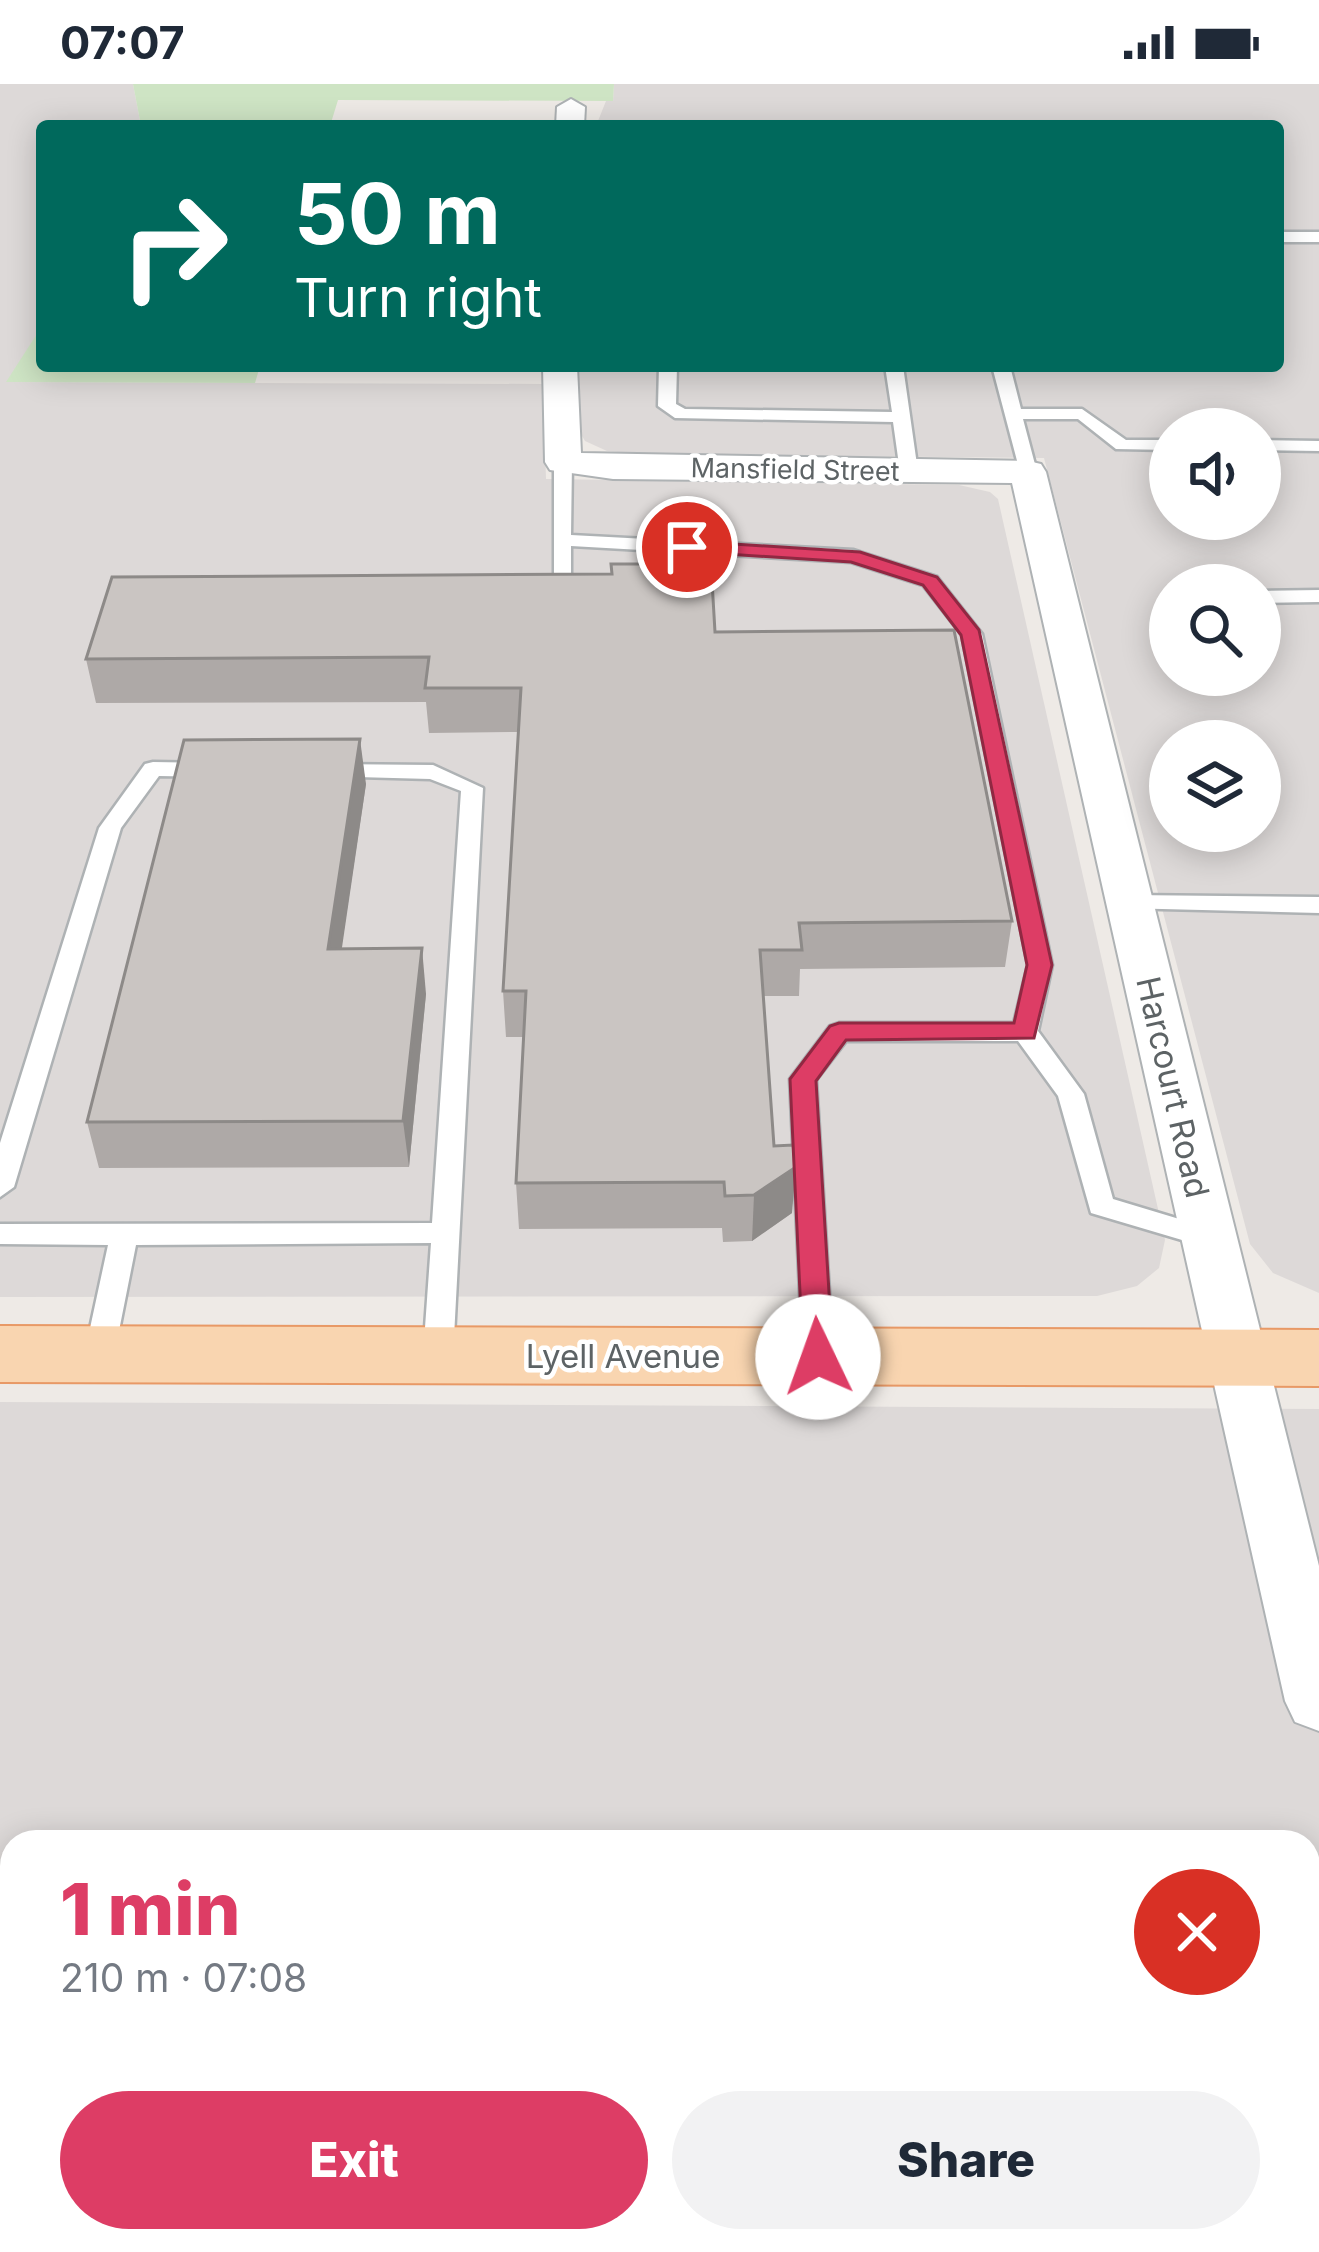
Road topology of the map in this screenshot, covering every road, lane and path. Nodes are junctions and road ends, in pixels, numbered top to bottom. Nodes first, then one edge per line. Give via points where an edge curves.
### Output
1 (1284, 237) edge
2 (1319, 237) edge
3 (560, 372) edge
4 (668, 372) edge
5 (895, 372) edge
6 (1002, 372) edge
7 (1013, 414) junction
8 (902, 417) junction
9 (1149, 445) edge
10 (1281, 445) edge
11 (1319, 446) edge
12 (563, 462) junction
13 (909, 472) junction
14 (1028, 472) junction
15 (562, 540) junction
16 (562, 572) edge
17 (1319, 596) edge
18 (1281, 597) edge
19 (246, 770) edge
20 (293, 770) edge
21 (1130, 903) junction
22 (1319, 905) edge
23 (1024, 1032) junction
24 (0, 1187) edge
25 (445, 1233) junction
26 (0, 1234) edge
27 (124, 1235) junction
28 (1209, 1238) junction
29 (0, 1354) edge
30 (99, 1356) junction
31 (438, 1356) junction
32 (818, 1357) junction
33 (1237, 1358) junction
34 (1319, 1358) edge
35 (1319, 1701) edge

1 - 2 lane
3 - 12 street
4 - 8 lane via 667,406 681,414
5 - 8 lane
6 - 7 lane
7 - 9 lane via 1082,414 1122,445
7 - 14 lane
8 - 13 lane
10 - 11 lane
12 - 13 street, Mansfield Street
12 - 15 lane
13 - 14 street, Mansfield Street
14 - 21 street, Harcourt Road
15 - 16 lane
15 - 23 lane via 853,556 930,581 972,634 1040,965
17 - 18 lane
19 - 24 lane via 153,769 110,828
20 - 25 lane via 433,772 472,788
21 - 22 lane
21 - 28 street, Harcourt Road
23 - 28 lane via 1071,1094 1101,1206
23 - 32 lane via 839,1032 803,1079
25 - 27 lane
25 - 31 lane
26 - 27 lane
27 - 30 lane
28 - 33 street, Harcourt Road
29 - 30 main road, Lyell Avenue
30 - 31 main road, Lyell Avenue
31 - 32 main road, Lyell Avenue
32 - 33 main road, Lyell Avenue
33 - 34 main road, Lyell Avenue
33 - 35 street, Harcourt Road

